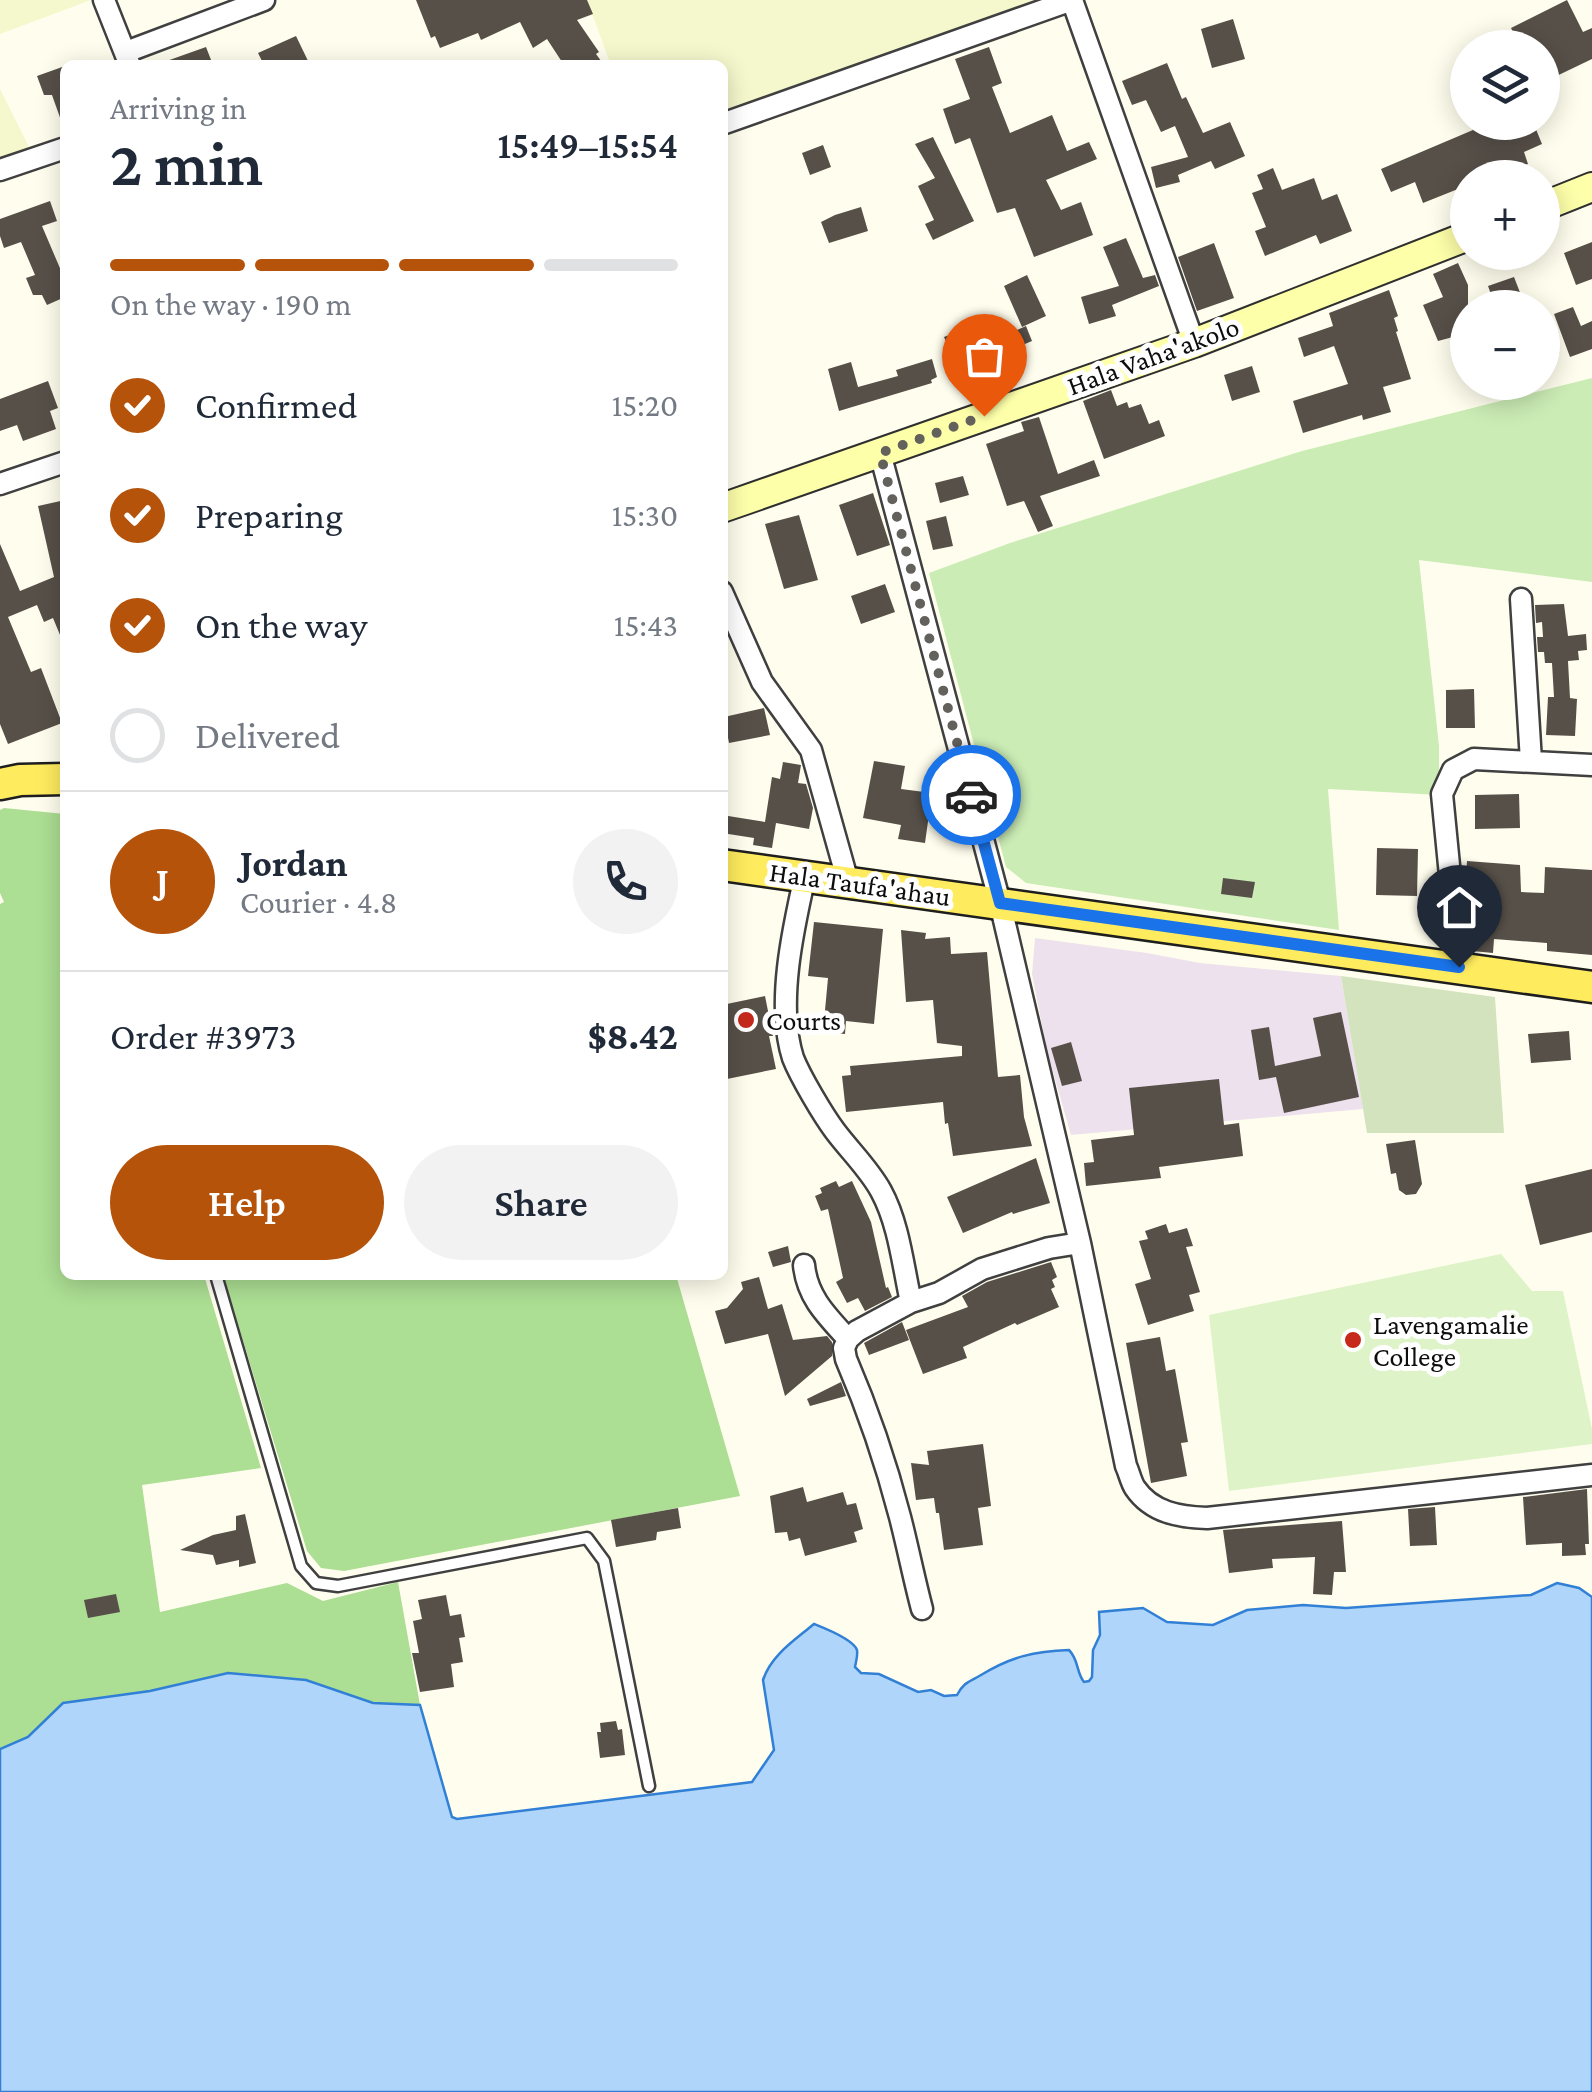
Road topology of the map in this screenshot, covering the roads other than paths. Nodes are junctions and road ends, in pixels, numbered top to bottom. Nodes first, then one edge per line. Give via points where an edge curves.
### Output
1 (104, 0) edge
2 (264, 0) edge
3 (1072, 0) edge
4 (128, 59) edge
5 (728, 122) edge
6 (60, 150) edge
7 (0, 170) edge
8 (1592, 188) edge
9 (1560, 200) edge
10 (1450, 243) edge
11 (1194, 343) junction
12 (880, 453) junction
13 (60, 464) edge
14 (0, 484) edge
15 (728, 506) edge
16 (1521, 599) dead end
17 (728, 606) edge
18 (1531, 762) junction
19 (1592, 765) edge
20 (60, 779) edge
21 (0, 784) edge
22 (728, 866) edge
23 (806, 876) junction
24 (848, 882) junction
25 (1000, 903) junction
26 (1459, 967) junction
27 (1592, 987) edge
28 (1080, 1243) junction
29 (804, 1265) dead end
30 (217, 1280) edge
31 (912, 1302) junction
32 (848, 1339) junction
33 (1592, 1475) edge
34 (922, 1609) dead end
35 (649, 1786) dead end

1 - 4 street
2 - 4 street
3 - 5 street
3 - 11 street
6 - 7 street
8 - 9 main road
10 - 11 main road, Hala Vaha'akolo
11 - 12 main road, Hala Vaha'akolo
12 - 15 main road, Hala Vaha'akolo
12 - 25 street
13 - 14 street
16 - 18 street
17 - 24 street via 762,682 812,750
18 - 19 street
18 - 26 street via 1474,760 1453,770 1446,782
20 - 21 main road
22 - 23 main road, Hala Taufa'ahau
23 - 24 main road, Hala Taufa'ahau
23 - 31 street via 788,984 794,1058 833,1129 882,1193
24 - 25 main road, Hala Taufa'ahau
25 - 26 main road, Hala Taufa'ahau
25 - 28 street
26 - 27 main road, Hala Taufa'ahau
28 - 31 street via 982,1269
28 - 33 street via 1126,1466 1153,1506 1207,1518
29 - 32 street via 814,1300
30 - 35 lane via 301,1566 316,1583 338,1586 587,1538 604,1562
31 - 32 street
32 - 34 street via 846,1359 872,1425

